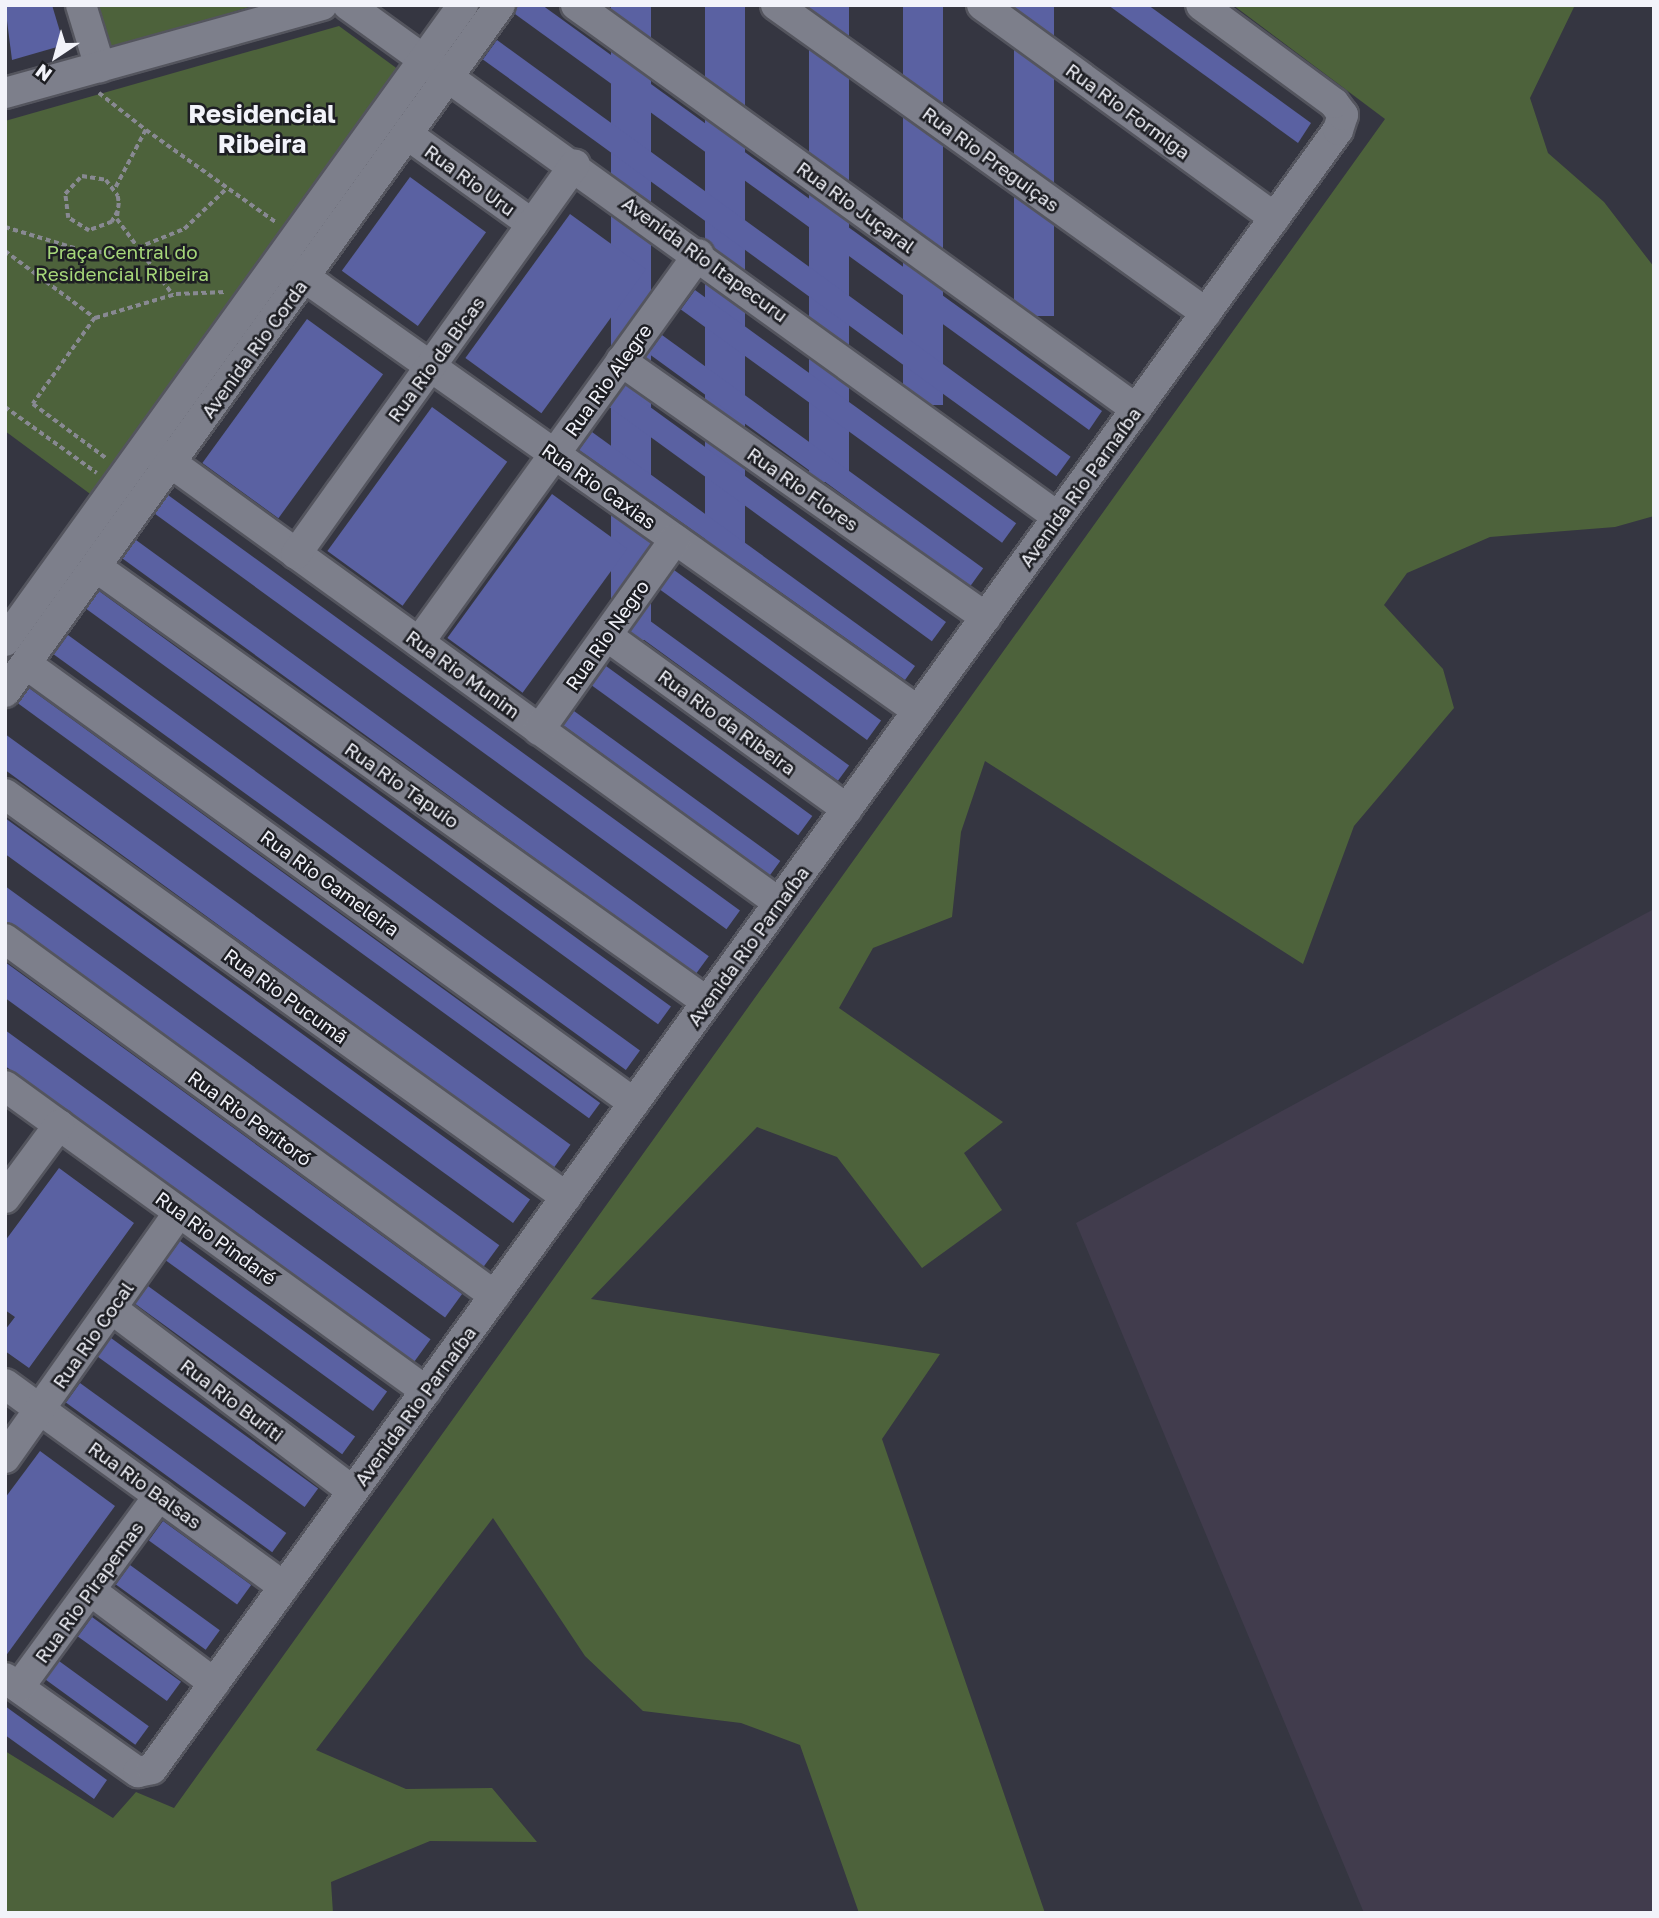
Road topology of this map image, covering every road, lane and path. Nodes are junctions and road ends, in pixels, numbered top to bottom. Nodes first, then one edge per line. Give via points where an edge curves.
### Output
1 (81, 5) edge
2 (322, 5) edge
3 (348, 5) edge
4 (463, 5) edge
5 (500, 5) edge
6 (576, 5) edge
7 (776, 5) edge
8 (982, 5) edge
9 (1201, 5) edge
10 (425, 58) junction
11 (90, 69) junction
12 (450, 75) junction
13 (5, 93) edge
14 (146, 130) junction
15 (408, 135) junction
16 (575, 165) junction
17 (227, 188) junction
18 (115, 189) junction
19 (118, 211) junction
20 (1275, 218) junction
21 (531, 224) junction
22 (5, 227) edge
23 (288, 248) junction
24 (138, 250) junction
25 (5, 251) edge
26 (699, 254) junction
27 (305, 278) junction
28 (260, 288) junction
29 (173, 295) junction
30 (1206, 313) junction
31 (95, 318) junction
32 (621, 361) junction
33 (430, 367) junction
34 (5, 407) edge
35 (1136, 410) junction
36 (147, 445) junction
37 (554, 454) junction
38 (172, 463) junction
39 (121, 480) junction
40 (1058, 517) junction
41 (675, 539) junction
42 (296, 554) junction
43 (96, 567) junction
44 (986, 618) junction
45 (607, 636) junction
46 (5, 641) edge
47 (419, 642) junction
48 (26, 664) junction
49 (5, 692) edge
50 (918, 711) junction
51 (539, 730) junction
52 (5, 794) edge
53 (847, 809) junction
54 (779, 903) junction
55 (5, 939) edge
56 (708, 1002) junction
57 (5, 1086) edge
58 (634, 1103) junction
59 (59, 1125) junction
60 (566, 1197) junction
61 (5, 1198) edge
62 (180, 1212) junction
63 (495, 1296) junction
64 (112, 1309) junction
65 (5, 1384) edge
66 (426, 1391) junction
67 (40, 1409) junction
68 (5, 1458) edge
69 (353, 1491) junction
70 (159, 1496) junction
71 (284, 1587) junction
72 (91, 1591) junction
73 (12, 1683) edge
74 (214, 1683) junction

1 - 11 street
2 - 11 street
3 - 10 street, Avenida Rio Itapecuru
4 - 10 street, Avenida Rio Corda
5 - 12 street, Avenida Rio Corda
6 - 35 street, Rua Rio Juçaral
7 - 30 street, Rua Rio Preguiças
8 - 20 street, Rua Rio Formiga
9 - 20 street, Avenida Rio Parnaíba via 1343,116
10 - 12 street, Avenida Rio Itapecuru
10 - 23 street, Avenida Rio Corda
11 - 13 street
11 - 14 path
12 - 15 street, Avenida Rio Corda
12 - 16 street, Avenida Rio Itapecuru
14 - 17 path
14 - 18 path
15 - 21 street, Rua Rio Uru
15 - 27 street, Avenida Rio Corda
16 - 21 street, Rua Rio da Bicas
16 - 26 street, Avenida Rio Itapecuru
17 - 23 path
17 - 24 path via 201,219
18 - 19 path
18 - 19 path via 106,180 82,177 71,183 63,206 76,227 89,231 112,222
19 - 24 path
20 - 30 street, Avenida Rio Parnaíba
21 - 33 street, Rua Rio da Bicas
22 - 24 path via 103,255
23 - 27 street, Rua Rio Caxias
23 - 28 street, Avenida Rio Corda
24 - 29 path
25 - 31 path
26 - 32 street, Rua Rio Alegre
26 - 40 street, Avenida Rio Itapecuru
27 - 33 street, Rua Rio Caxias
27 - 38 street, Avenida Rio Corda
28 - 29 path
28 - 36 street, Avenida Rio Corda
29 - 31 path
30 - 35 street, Avenida Rio Parnaíba
31 - 39 path via 33,404
32 - 37 street, Rua Rio Alegre
32 - 44 street, Rua Rio Flores
33 - 37 street, Rua Rio Caxias
33 - 42 street, Rua Rio da Bicas
34 - 39 path
35 - 40 street, Avenida Rio Parnaíba
36 - 38 street, Rua Rio Munim
36 - 39 street, Avenida Rio Corda
37 - 41 street, Rua Rio Caxias
37 - 47 street, Rua Rio Alegre
38 - 42 street, Rua Rio Munim
38 - 43 street, Avenida Rio Corda
39 - 46 street, Avenida Rio Corda
40 - 44 street, Avenida Rio Parnaíba
41 - 45 street, Rua Rio Negro
41 - 50 street, Rua Rio Caxias
42 - 47 street, Rua Rio Munim
43 - 48 street, Avenida Rio Corda
43 - 56 street, Rua Rio Tapuio
44 - 50 street, Avenida Rio Parnaíba
45 - 51 street, Rua Rio Negro
45 - 53 street, Rua Rio da Ribeira
47 - 51 street, Rua Rio Munim
48 - 49 street, Avenida Rio Corda
48 - 58 street, Rua Rio Gameleira
50 - 53 street, Avenida Rio Parnaíba
51 - 54 street, Rua Rio Munim
52 - 60 street, Rua Rio Pucumã
53 - 54 street, Avenida Rio Parnaíba
54 - 56 street, Avenida Rio Parnaíba
55 - 63 street, Rua Rio Peritoró
56 - 58 street, Avenida Rio Parnaíba
57 - 59 street, Rua Rio Pindaré
58 - 60 street, Avenida Rio Parnaíba
59 - 61 street
59 - 62 street, Rua Rio Pindaré
60 - 63 street, Avenida Rio Parnaíba
62 - 64 street, Rua Rio Cocal
62 - 66 street, Rua Rio Pindaré
63 - 66 street, Avenida Rio Parnaíba
64 - 67 street, Rua Rio Cocal
64 - 69 street, Rua Rio Buriti
65 - 67 street, Rua Rio Balsas
66 - 69 street, Avenida Rio Parnaíba
67 - 68 street, Rua Rio Cocal
67 - 70 street, Rua Rio Balsas
69 - 71 street, Avenida Rio Parnaíba
70 - 71 street, Rua Rio Balsas
70 - 72 street, Rua Rio Pirapemas
71 - 74 street, Avenida Rio Parnaíba
72 - 73 street, Rua Rio Pirapemas
72 - 74 street
73 - 74 street, Avenida Rio Parnaíba via 146,1773

